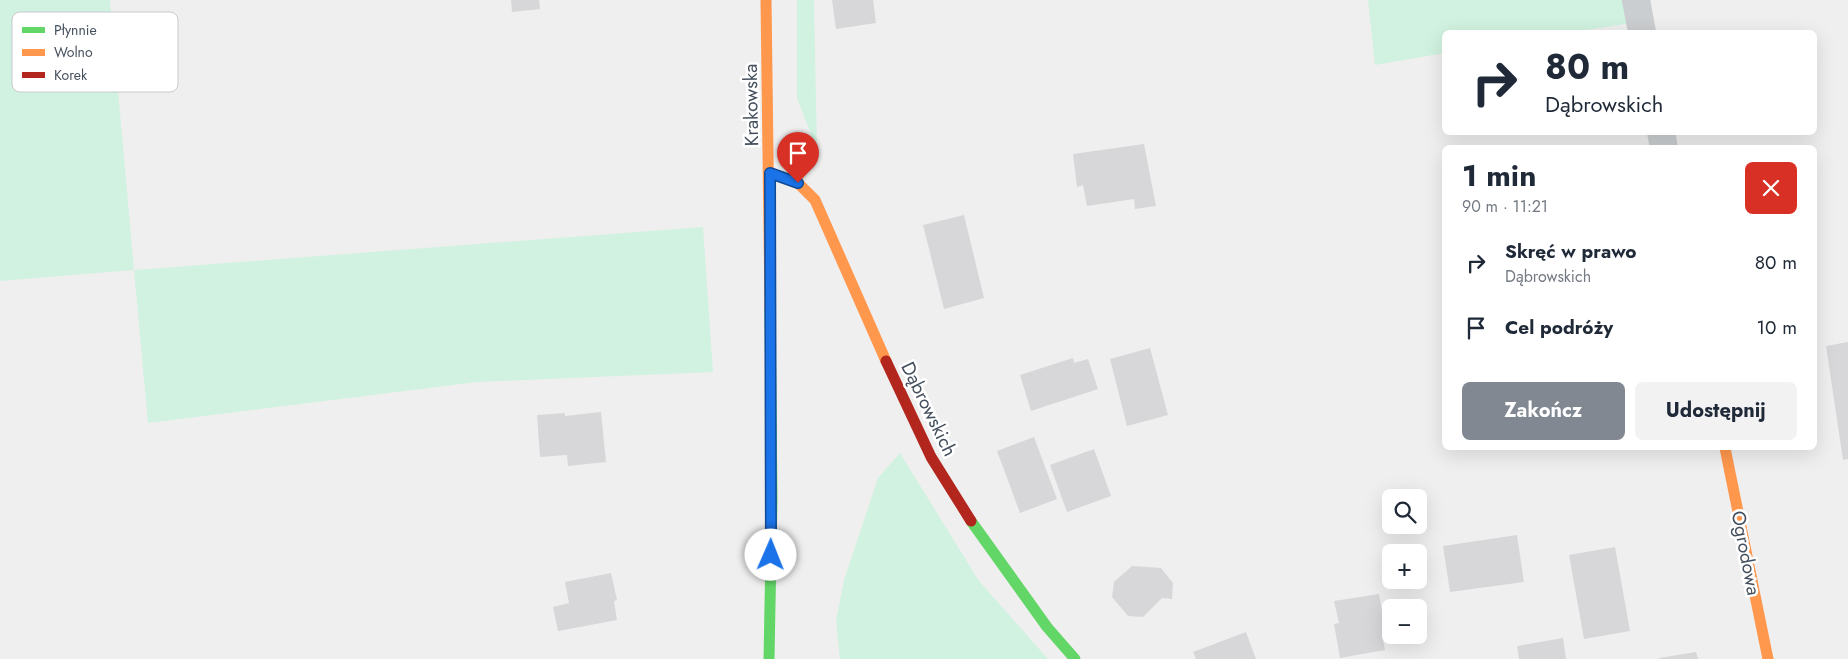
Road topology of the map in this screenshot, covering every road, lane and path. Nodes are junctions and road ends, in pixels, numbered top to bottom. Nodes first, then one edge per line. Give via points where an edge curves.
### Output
1 (766, 0) edge
2 (1636, 0) edge
3 (1642, 30) edge
4 (770, 173) junction
5 (1725, 450) edge
6 (769, 659) edge
7 (1075, 659) edge
8 (1768, 659) edge

1 - 4 street, Krakowska
2 - 3 street
4 - 6 street, Krakowska via 772,499
4 - 7 street, Dąbrowskich via 798,183 815,200 931,457 976,530 1047,627
5 - 8 street, Ogrodowa

